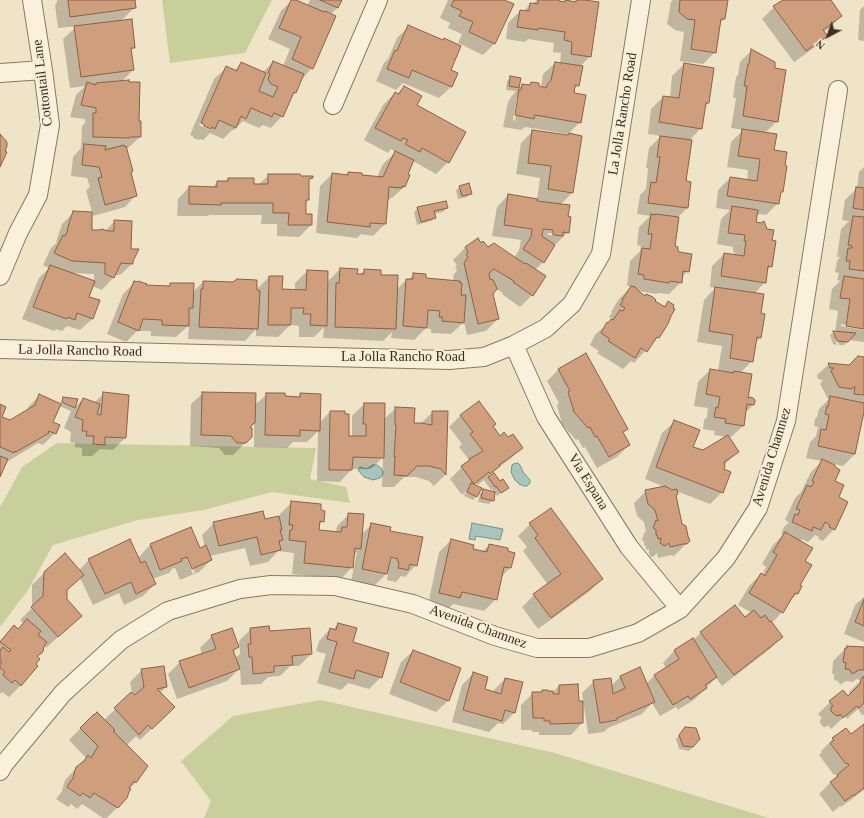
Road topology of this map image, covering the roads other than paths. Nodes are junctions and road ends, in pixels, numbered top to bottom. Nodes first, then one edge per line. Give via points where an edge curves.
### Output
1 (32, 0) edge
2 (378, 0) edge
3 (640, 0) edge
4 (43, 70) junction
5 (0, 73) edge
6 (838, 90) dead end
7 (333, 105) dead end
8 (0, 276) edge
9 (514, 345) junction
10 (0, 349) edge
11 (680, 609) junction
12 (0, 770) edge

1 - 4 street, Cottontail Lane
2 - 7 street
3 - 9 street, La Jolla Rancho Road via 601,254 572,304 546,328
4 - 5 street
4 - 8 street, Cottontail Lane via 50,125 38,195
6 - 11 street, Avenida Chamnez via 786,421 758,508 726,558
9 - 10 street, La Jolla Rancho Road via 484,357 449,360
9 - 11 street, Via Espana via 550,423 629,547
11 - 12 street, Avenida Chamnez via 638,634 589,648 537,648 495,636 413,604 335,586 271,585 240,589 168,612 121,640 63,693

